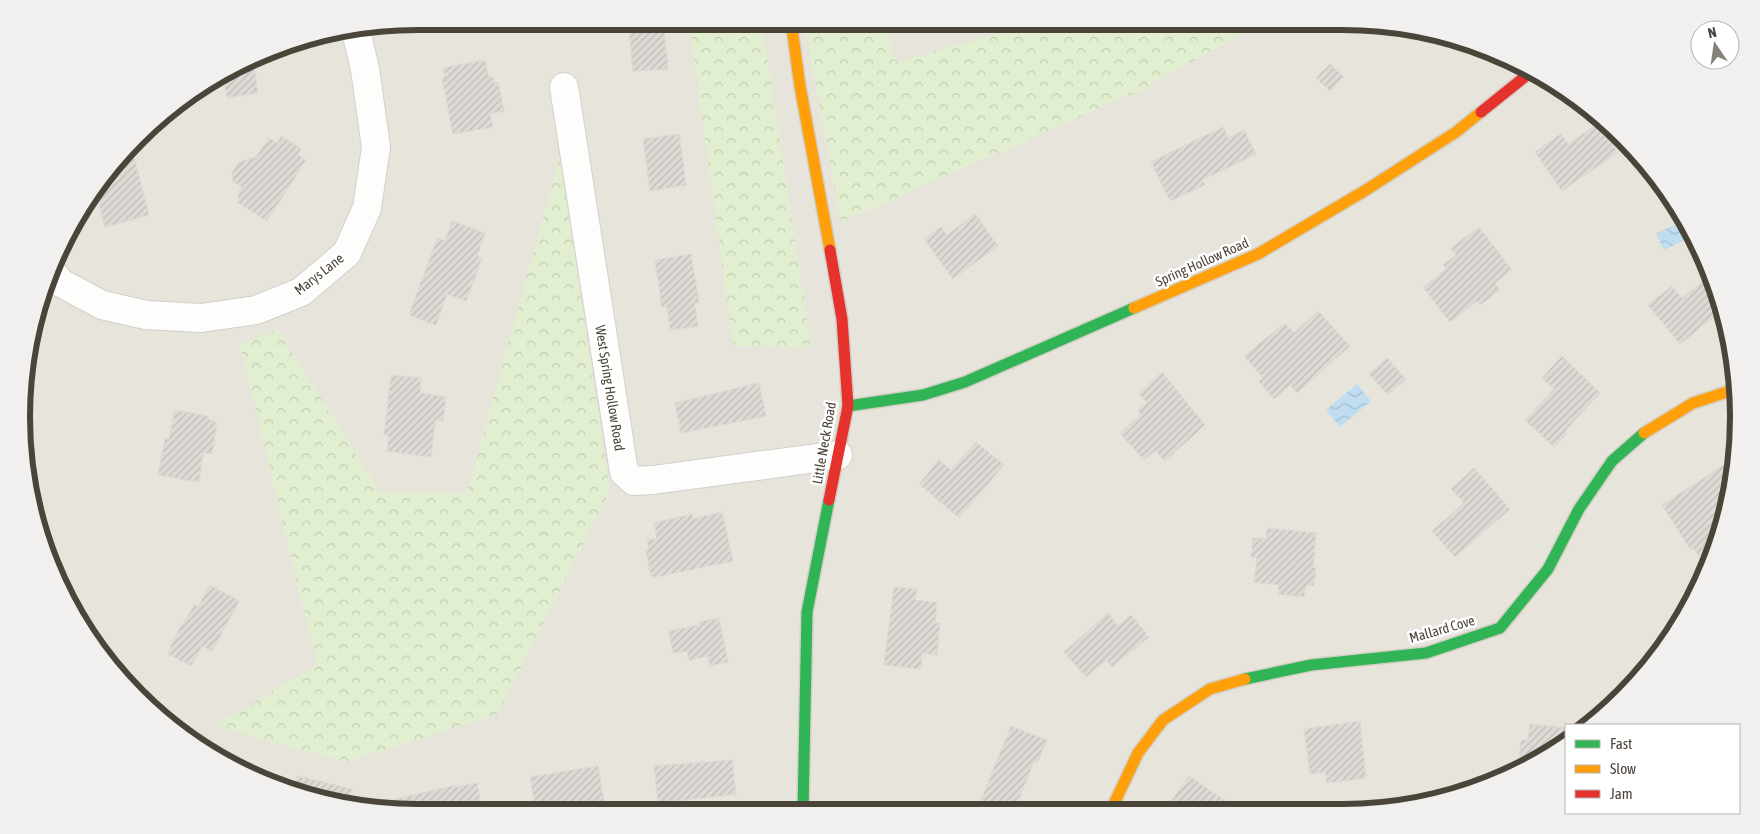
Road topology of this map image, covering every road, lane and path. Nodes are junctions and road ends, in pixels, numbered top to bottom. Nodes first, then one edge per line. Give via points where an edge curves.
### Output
1 (792, 30) edge
2 (357, 35) edge
3 (1526, 76) edge
4 (564, 87) dead end
5 (56, 278) edge
6 (1729, 391) edge
7 (848, 406) junction
8 (838, 455) junction
9 (803, 804) edge
10 (1114, 804) edge

1 - 7 street, Little Neck Road via 842,318
2 - 5 street, Marys Lane via 376,147 367,208 346,253 301,292 256,310 201,318 146,315 102,305
3 - 7 street, Spring Hollow Road via 1456,132 1258,254 965,382 923,395
4 - 8 street, West Spring Hollow Road via 624,472 634,481 652,480
6 - 10 street, Mallard Cove via 1693,403 1651,427 1612,461 1579,509 1548,569 1500,628 1426,653 1278,671 1210,689 1163,720 1138,753
7 - 8 street, Little Neck Road
8 - 9 street, Little Neck Road via 806,612

